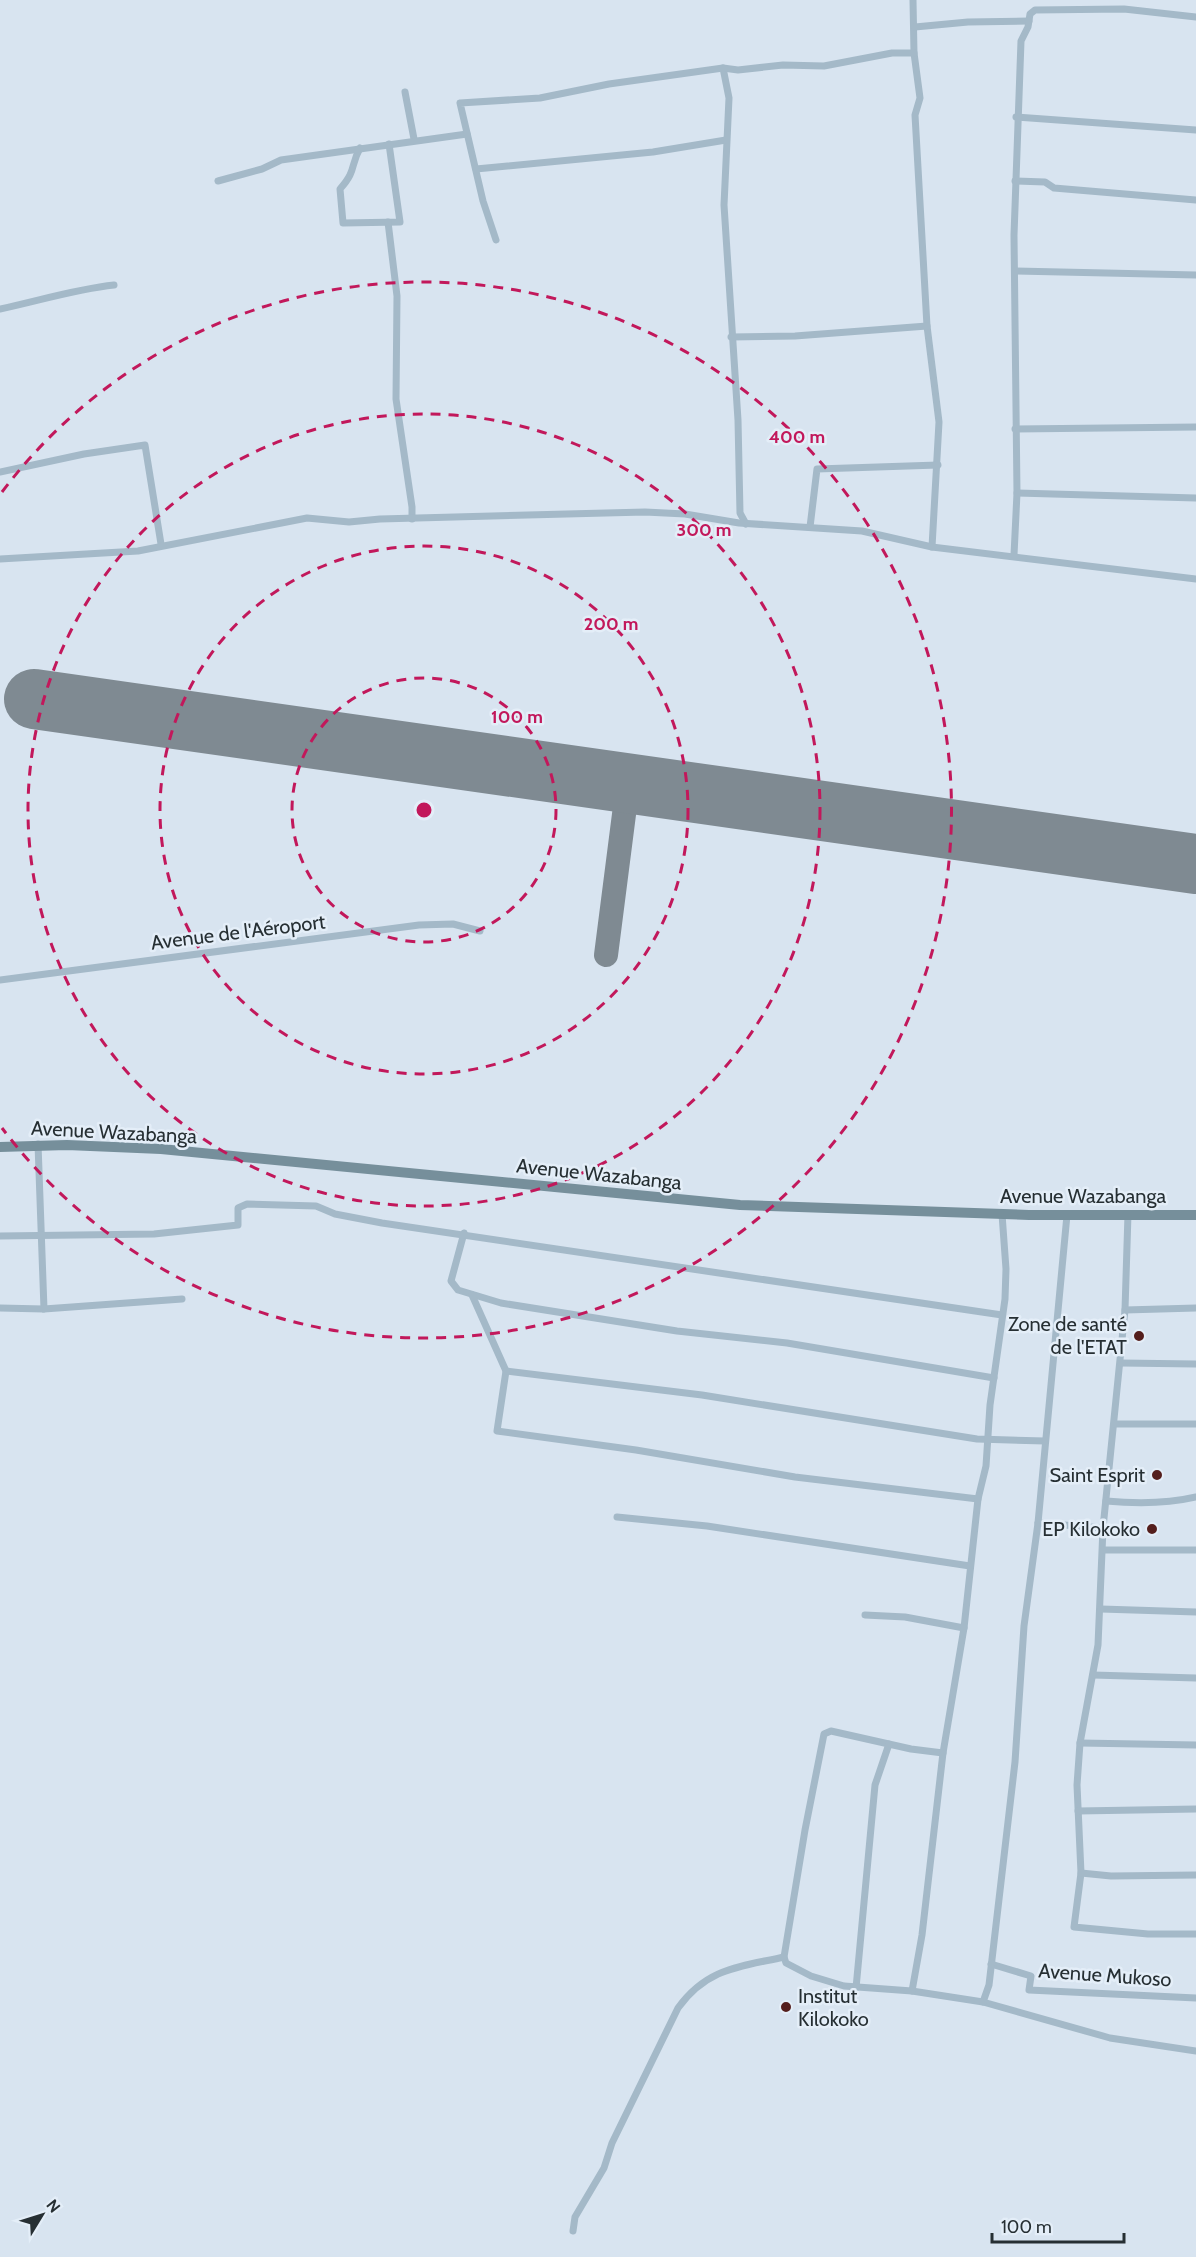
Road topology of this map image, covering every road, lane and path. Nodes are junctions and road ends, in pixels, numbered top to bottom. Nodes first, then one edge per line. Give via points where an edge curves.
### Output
1 (913, 0) edge
2 (1196, 17) edge
3 (1029, 21) junction
4 (915, 27) junction
5 (914, 54) junction
6 (723, 68) junction
7 (405, 92) dead end
8 (1016, 117) junction
9 (1196, 130) edge
10 (467, 134) junction
11 (414, 140) junction
12 (726, 140) junction
13 (389, 144) junction
14 (360, 148) junction
15 (476, 169) junction
16 (218, 181) dead end
17 (1016, 181) junction
18 (1196, 200) edge
19 (388, 222) junction
20 (496, 240) dead end
21 (1016, 271) junction
22 (1196, 275) edge
23 (114, 285) dead end
24 (0, 309) edge
25 (927, 326) junction
26 (731, 337) junction
27 (1196, 427) edge
28 (1015, 429) junction
29 (938, 465) junction
30 (0, 472) edge
31 (1017, 493) junction
32 (1196, 498) edge
33 (412, 519) junction
34 (746, 524) junction
35 (810, 527) junction
36 (161, 544) junction
37 (932, 547) junction
38 (1014, 555) junction
39 (0, 559) edge
40 (1196, 579) edge
41 (480, 931) dead end
42 (0, 980) edge
43 (38, 1144) junction
44 (0, 1147) edge
45 (1002, 1214) junction
46 (1128, 1214) junction
47 (1067, 1215) junction
48 (1196, 1215) edge
49 (464, 1233) junction
50 (0, 1236) edge
51 (43, 1237) junction
52 (472, 1295) junction
53 (182, 1299) dead end
54 (0, 1308) edge
55 (1196, 1308) edge
56 (44, 1309) junction
57 (1125, 1310) junction
58 (1002, 1315) junction
59 (1121, 1363) junction
60 (1196, 1364) edge
61 (506, 1371) junction
62 (994, 1378) junction
63 (1115, 1424) junction
64 (1196, 1424) edge
65 (988, 1437) junction
66 (1045, 1441) junction
67 (1196, 1497) edge
68 (978, 1499) junction
69 (1106, 1501) junction
70 (616, 1517) dead end
71 (1038, 1523) junction
72 (1103, 1528) junction
73 (1104, 1550) junction
74 (1196, 1550) edge
75 (970, 1566) junction
76 (1101, 1609) junction
77 (1196, 1612) edge
78 (865, 1615) dead end
79 (964, 1628) junction
80 (1093, 1675) junction
81 (1196, 1678) edge
82 (1080, 1743) junction
83 (889, 1744) junction
84 (1196, 1745) edge
85 (943, 1753) junction
86 (1196, 1809) edge
87 (1078, 1811) junction
88 (1082, 1873) junction
89 (1196, 1875) edge
90 (1196, 1934) edge
91 (784, 1957) junction
92 (991, 1964) junction
93 (856, 1988) junction
94 (912, 1991) junction
95 (1196, 1998) edge
96 (983, 2002) junction
97 (1196, 2051) edge
98 (573, 2231) dead end

1 - 4 street
2 - 3 street via 1084,8 1035,10
3 - 4 street
3 - 8 street via 1021,41
4 - 5 street
5 - 6 street via 892,53 824,66
5 - 25 street via 920,98 915,115
6 - 10 street via 540,98 460,103
6 - 12 street via 729,98
7 - 11 street
8 - 9 street
8 - 17 street
10 - 11 street
10 - 15 street
11 - 13 street
12 - 15 street via 653,152
12 - 26 street via 724,205
13 - 14 street
13 - 19 street via 400,222
14 - 16 street via 281,160 262,170
14 - 19 street via 353,174 340,189 343,223
15 - 20 street
17 - 18 street
17 - 21 street
19 - 33 street via 397,296 396,399
21 - 22 street
21 - 28 street
23 - 24 street
25 - 26 street
25 - 29 street via 938,405
26 - 34 street via 740,513
27 - 28 street
28 - 31 street
29 - 35 street via 817,469
29 - 37 street
30 - 36 street via 145,445
31 - 32 street
31 - 38 street
33 - 34 street via 645,512
33 - 36 street via 349,522 307,518 257,530
34 - 35 street
35 - 37 street via 862,531
36 - 39 street via 138,551
37 - 38 street
38 - 40 street
41 - 42 street, Avenue de l'Aéroport via 453,924 419,925
43 - 44 main road, Avenue Wazabanga
43 - 45 main road, Avenue Wazabanga via 161,1149 740,1205
43 - 51 street
45 - 47 main road, Avenue Wazabanga
45 - 58 street via 1006,1269
46 - 47 main road, Avenue Wazabanga
46 - 48 main road, Avenue Wazabanga
46 - 57 street
47 - 66 street
49 - 51 street via 373,1221 316,1206 267,1203 240,1206 238,1225 154,1234
49 - 52 street via 451,1281 458,1290
49 - 58 street
50 - 51 street
51 - 56 street
52 - 61 street
52 - 62 street via 677,1331 787,1343
53 - 56 street
54 - 56 street
55 - 57 street
57 - 59 street
58 - 62 street
59 - 60 street
59 - 63 street
61 - 65 street via 702,1395 977,1439
61 - 68 street via 497,1431 795,1477
62 - 65 street
63 - 64 street
63 - 69 street
65 - 66 street
65 - 68 street
66 - 71 street
67 - 69 street via 1136,1504
68 - 75 street
69 - 72 street
70 - 75 street via 707,1526
71 - 72 street
71 - 92 street via 1026,1604 1015,1762
72 - 73 street
73 - 74 street
73 - 76 street
75 - 79 street
76 - 77 street
76 - 80 street
78 - 79 street via 905,1617
79 - 85 street
80 - 81 street
80 - 82 street
82 - 84 street
82 - 87 street
83 - 85 street
83 - 91 street via 831,1731 824,1734
83 - 93 street via 875,1785
85 - 94 street
86 - 87 street
87 - 88 street
88 - 89 street
88 - 90 street via 1074,1927
91 - 93 street via 792,1968
91 - 98 street via 729,1968 691,1990 678,2008 603,2168 575,2217
92 - 95 street, Avenue Mukoso via 1031,1976 1029,1990
92 - 96 street
93 - 94 street
94 - 96 street
96 - 97 street via 1110,2038

